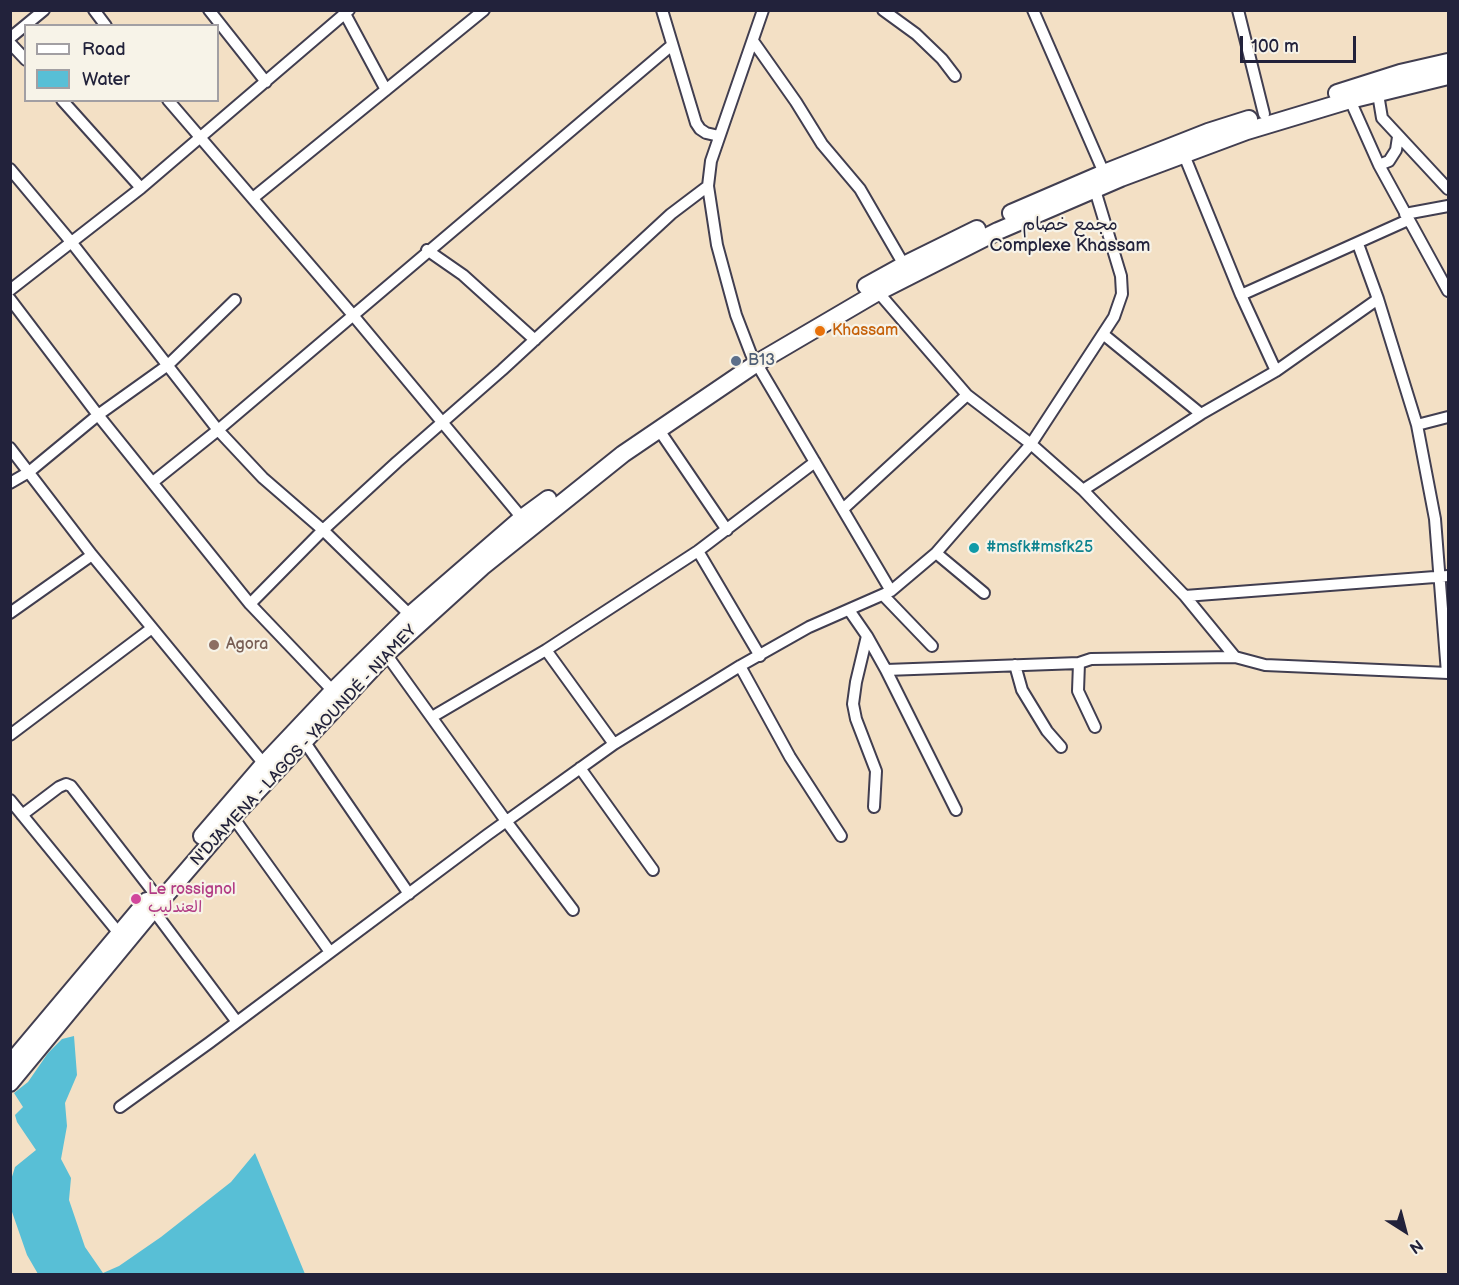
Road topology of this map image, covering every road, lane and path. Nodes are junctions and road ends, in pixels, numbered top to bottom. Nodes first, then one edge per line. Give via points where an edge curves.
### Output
1 (44, 10) edge
2 (94, 10) edge
3 (201, 10) edge
4 (484, 10) edge
5 (662, 10) edge
6 (763, 10) edge
7 (883, 10) edge
8 (1033, 10) edge
9 (1238, 10) edge
10 (211, 12) edge
11 (345, 12) edge
12 (27, 24) edge
13 (104, 24) edge
14 (24, 26) edge
15 (10, 38) edge
16 (753, 41) junction
17 (10, 43) edge
18 (672, 45) junction
19 (24, 58) edge
20 (1449, 62) edge
21 (955, 76) dead end
22 (1449, 76) edge
23 (266, 82) junction
24 (387, 90) junction
25 (1378, 94) junction
26 (1350, 100) junction
27 (64, 102) edge
28 (170, 102) edge
29 (1264, 114) junction
30 (719, 136) junction
31 (1398, 137) junction
32 (200, 139) junction
33 (1184, 155) junction
34 (1379, 165) junction
35 (10, 169) edge
36 (1104, 173) junction
37 (708, 186) junction
38 (141, 188) junction
39 (1449, 189) edge
40 (1095, 190) junction
41 (253, 198) junction
42 (1449, 206) edge
43 (1406, 217) junction
44 (72, 243) junction
45 (1358, 244) junction
46 (427, 250) junction
47 (904, 265) junction
48 (10, 290) edge
49 (1449, 291) edge
50 (878, 292) junction
51 (1240, 295) junction
52 (1378, 298) junction
53 (10, 299) edge
54 (235, 300) dead end
55 (352, 314) junction
56 (1103, 334) junction
57 (534, 340) junction
58 (754, 358) junction
59 (168, 364) junction
60 (1276, 371) junction
61 (967, 395) junction
62 (1201, 414) junction
63 (98, 415) junction
64 (1449, 417) edge
65 (442, 421) junction
66 (1417, 425) junction
67 (218, 430) junction
68 (659, 430) junction
69 (1031, 444) junction
70 (10, 448) edge
71 (815, 462) junction
72 (29, 472) junction
73 (153, 482) junction
74 (10, 483) edge
75 (1083, 490) junction
76 (843, 509) junction
77 (522, 518) junction
78 (323, 530) junction
79 (727, 530) junction
80 (698, 551) junction
81 (936, 553) junction
82 (92, 555) junction
83 (1444, 577) edge
84 (984, 592) dead end
85 (887, 593) junction
86 (1185, 596) junction
87 (250, 604) junction
88 (849, 610) junction
89 (10, 613) edge
90 (410, 615) junction
91 (152, 628) junction
92 (867, 636) junction
93 (932, 646) dead end
94 (546, 650) junction
95 (386, 654) junction
96 (760, 656) junction
97 (1235, 657) junction
98 (1079, 663) junction
99 (1015, 665) junction
100 (740, 666) junction
101 (886, 670) junction
102 (1448, 673) edge
103 (333, 691) junction
104 (432, 717) junction
105 (1095, 727) dead end
106 (10, 735) edge
107 (304, 741) junction
108 (614, 744) junction
109 (1061, 747) dead end
110 (264, 764) junction
111 (580, 768) junction
112 (10, 800) edge
113 (874, 807) dead end
114 (956, 810) dead end
115 (22, 815) junction
116 (233, 817) junction
117 (506, 821) junction
118 (840, 836) dead end
119 (653, 870) dead end
120 (409, 894) junction
121 (151, 901) junction
122 (573, 910) dead end
123 (123, 937) junction
124 (330, 952) junction
125 (237, 1022) junction
126 (12, 1074) edge
127 (120, 1107) dead end

1 - 12 street
2 - 13 street
3 - 10 street
4 - 24 street
5 - 18 street
6 - 16 street
7 - 21 street via 916,34
8 - 36 street
9 - 29 street
10 - 23 street
11 - 23 street
11 - 24 street
14 - 15 street
16 - 30 street
16 - 47 street via 822,144 860,189
17 - 19 street
18 - 30 street via 696,123 706,133
18 - 46 street
20 - 29 highway, N'DJAMENA - LAGOS - YAOUNDÉ - NIAMEY
22 - 25 highway, N'DJAMENA - LAGOS - YAOUNDÉ - NIAMEY
23 - 32 street
24 - 41 street
25 - 26 highway, N'DJAMENA - LAGOS - YAOUNDÉ - NIAMEY
25 - 31 street via 1382,118
26 - 33 highway, N'DJAMENA - LAGOS - YAOUNDÉ - NIAMEY
26 - 34 street
27 - 38 street
28 - 32 street
29 - 36 highway, N'DJAMENA - LAGOS - YAOUNDÉ - NIAMEY
30 - 37 street
31 - 34 street via 1389,161
31 - 39 street
32 - 38 street
32 - 41 street
33 - 40 highway, N'DJAMENA - LAGOS - YAOUNDÉ - NIAMEY
33 - 51 street
34 - 43 street
35 - 44 street
36 - 47 highway, N'DJAMENA - LAGOS - YAOUNDÉ - NIAMEY
37 - 57 street via 671,214
37 - 58 street via 717,245 736,315
38 - 44 street
40 - 50 highway, N'DJAMENA - LAGOS - YAOUNDÉ - NIAMEY via 998,231
40 - 56 street via 1121,276 1122,294
41 - 55 street
42 - 43 street
43 - 45 street
43 - 49 street
44 - 48 street
44 - 59 street
45 - 51 street
45 - 52 street
46 - 55 street
46 - 57 street via 463,275
47 - 58 highway, N'DJAMENA - LAGOS - YAOUNDÉ - NIAMEY
50 - 58 highway, N'DJAMENA - LAGOS - YAOUNDÉ - NIAMEY
50 - 61 street
51 - 60 street
52 - 60 street
52 - 66 street
53 - 63 street
54 - 59 street
55 - 65 street
55 - 67 street
56 - 62 street
56 - 69 street
57 - 65 street
58 - 68 highway, N'DJAMENA - LAGOS - YAOUNDÉ - NIAMEY
58 - 71 street
58 - 77 highway, N'DJAMENA - LAGOS - YAOUNDÉ - NIAMEY via 652,421
59 - 63 street
59 - 67 street
60 - 62 street
61 - 69 street
61 - 76 street
62 - 75 street
63 - 72 street
63 - 73 street
64 - 66 street
65 - 77 street
65 - 78 street
66 - 83 street
67 - 73 street
67 - 78 street via 263,478
68 - 79 street
68 - 95 highway, N'DJAMENA - LAGOS - YAOUNDÉ - NIAMEY via 541,518
69 - 75 street
69 - 81 street
70 - 72 street
71 - 76 street
71 - 79 street
72 - 74 street
72 - 82 street
73 - 87 street
75 - 86 street
76 - 85 street
77 - 90 highway, N'DJAMENA - LAGOS - YAOUNDÉ - NIAMEY
78 - 87 street
78 - 90 street
79 - 80 street
80 - 94 street
80 - 96 street
81 - 84 street
81 - 85 street
82 - 89 street
82 - 91 street
83 - 86 street
83 - 102 street
85 - 88 street
85 - 93 street
86 - 97 street
87 - 103 street
88 - 92 street
88 - 96 street via 809,627
90 - 103 highway, N'DJAMENA - LAGOS - YAOUNDÉ - NIAMEY
91 - 106 street
91 - 110 street
92 - 101 street
92 - 113 street via 854,704 855,719 876,771
94 - 104 street
94 - 108 street
95 - 104 street
95 - 107 highway, N'DJAMENA - LAGOS - YAOUNDÉ - NIAMEY
96 - 100 street
97 - 98 street via 1091,659
97 - 102 street via 1265,665
98 - 99 street
98 - 105 street via 1078,691
99 - 101 street
99 - 109 street via 1022,690
100 - 108 street
100 - 118 street via 790,757
101 - 114 street
103 - 110 highway, N'DJAMENA - LAGOS - YAOUNDÉ - NIAMEY
104 - 117 street
107 - 116 highway, N'DJAMENA - LAGOS - YAOUNDÉ - NIAMEY
107 - 120 street
108 - 111 street
110 - 121 highway, N'DJAMENA - LAGOS - YAOUNDÉ - NIAMEY
111 - 117 street
111 - 119 street
112 - 115 street
115 - 121 street via 59,787 70,786
115 - 123 street
116 - 121 highway, N'DJAMENA - LAGOS - YAOUNDÉ - NIAMEY
116 - 124 street
117 - 120 street
117 - 122 street
120 - 124 street
121 - 123 highway, N'DJAMENA - LAGOS - YAOUNDÉ - NIAMEY
121 - 125 street
123 - 126 highway, N'DJAMENA - LAGOS - YAOUNDÉ - NIAMEY
124 - 125 street
125 - 127 street

